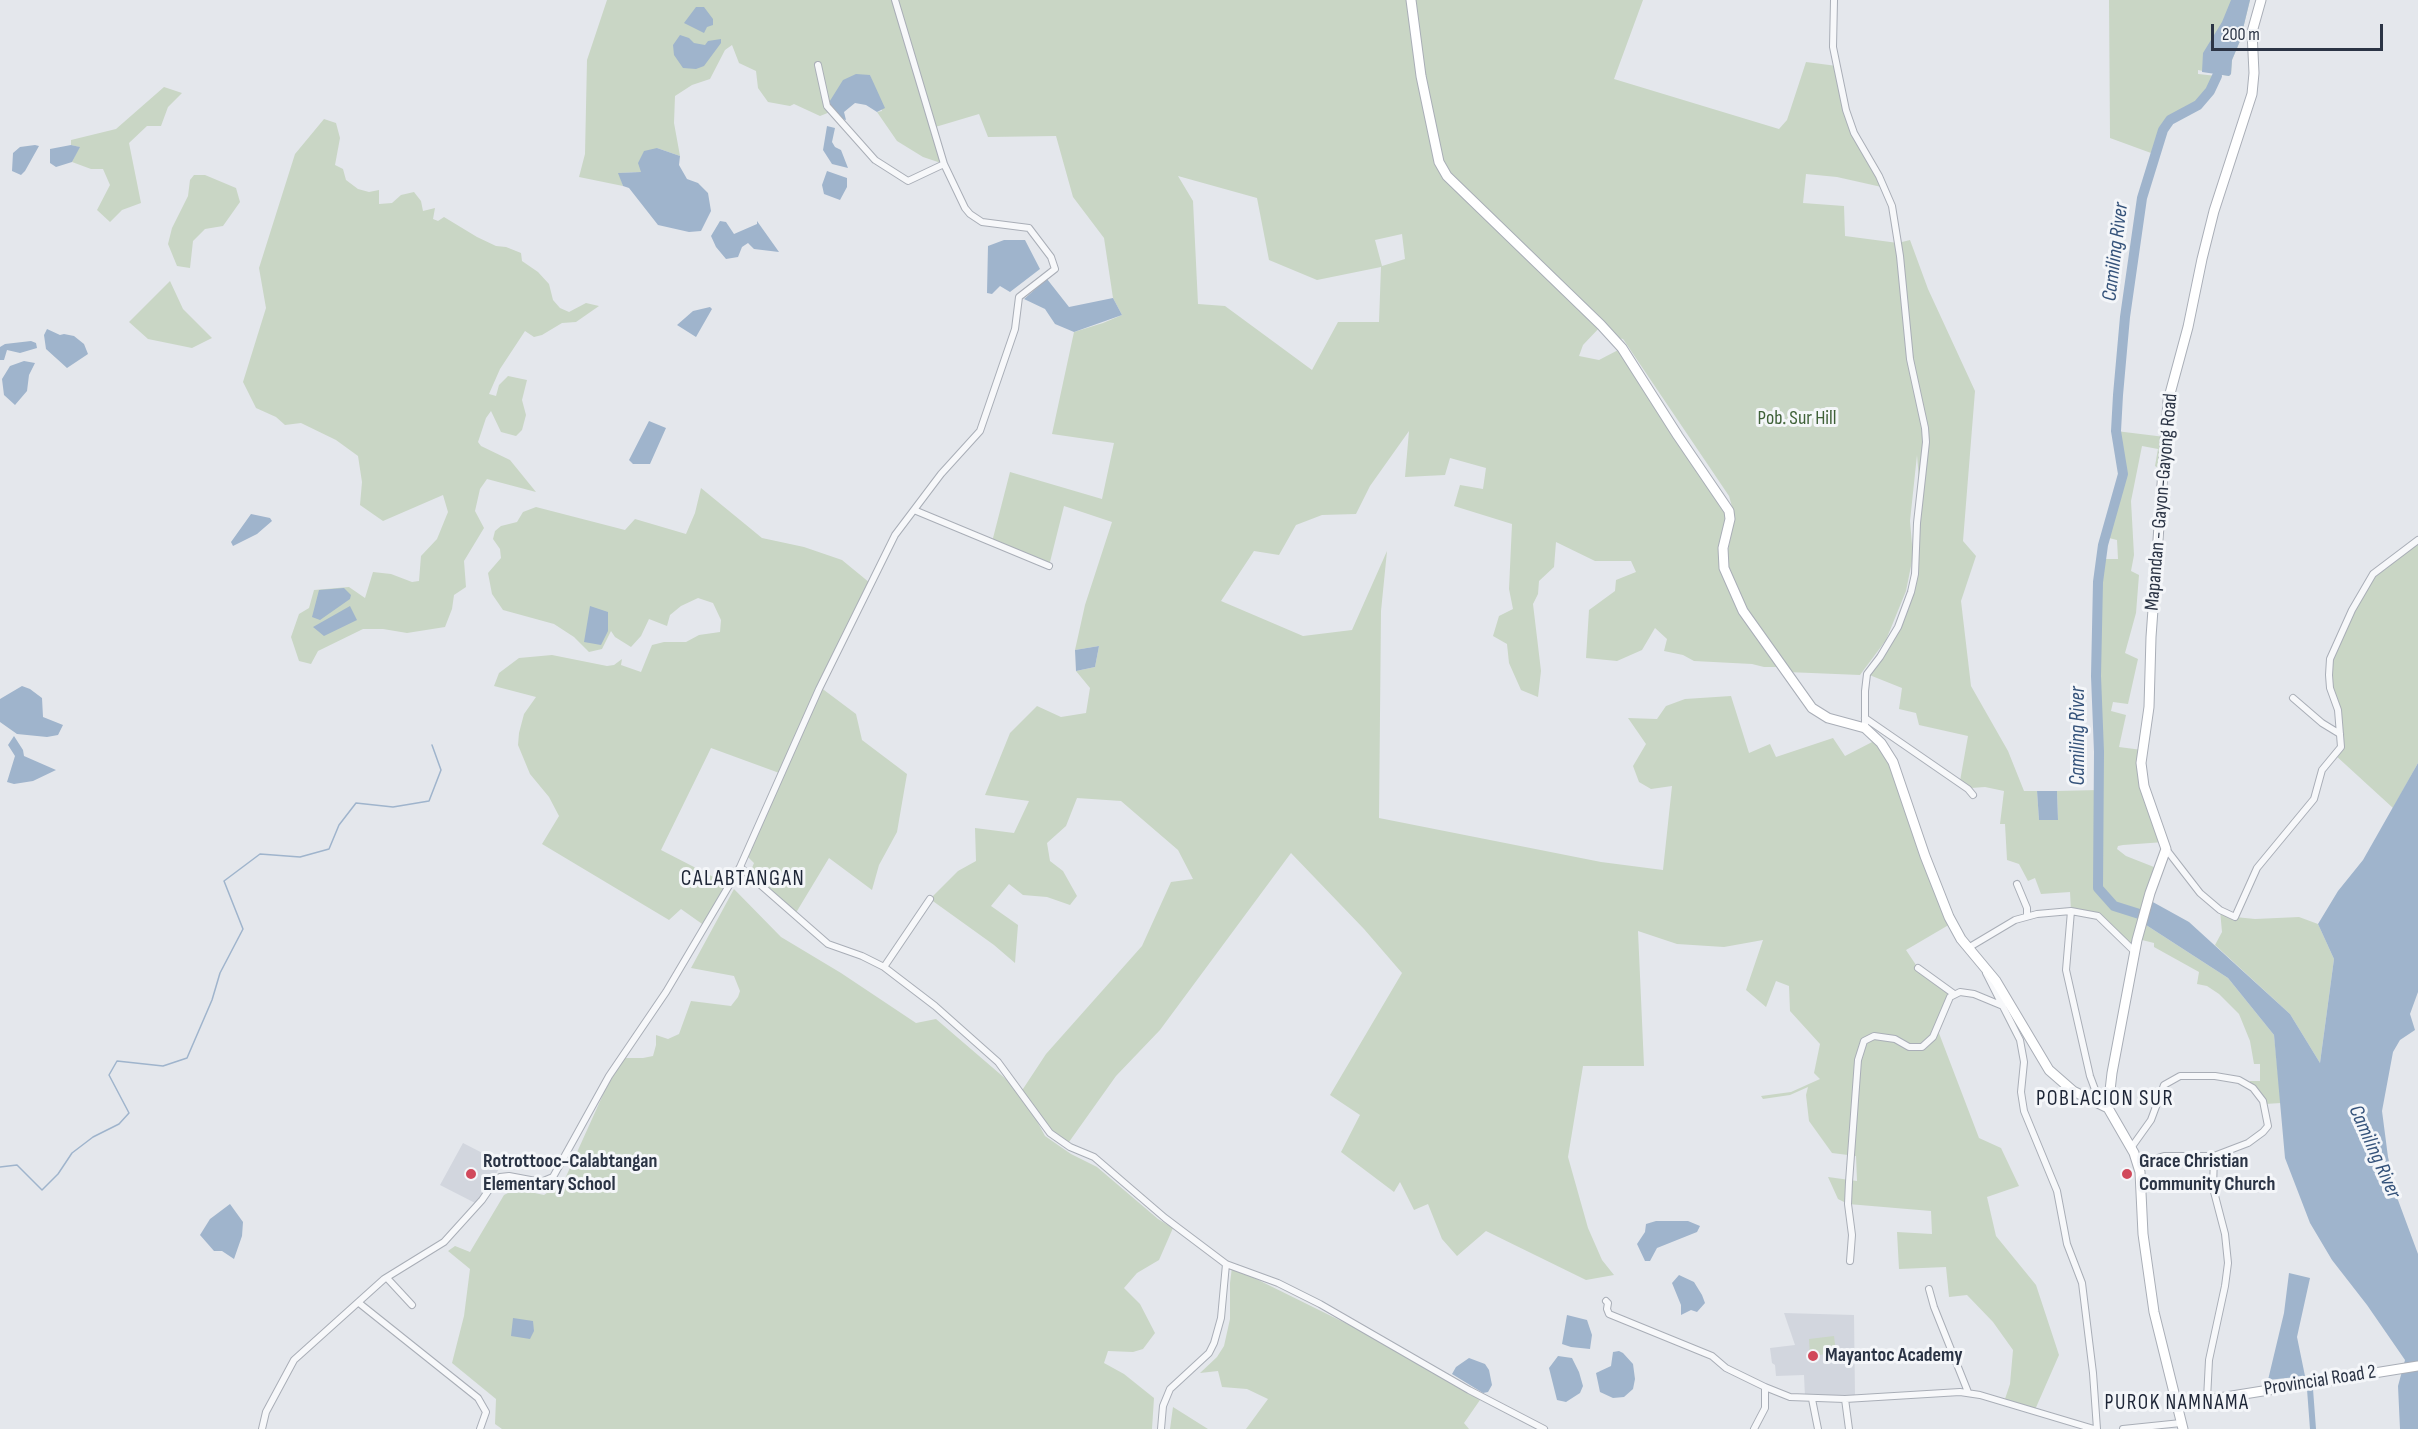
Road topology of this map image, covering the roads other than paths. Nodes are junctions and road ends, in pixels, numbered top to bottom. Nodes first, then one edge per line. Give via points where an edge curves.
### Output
1 (895, 0) edge
2 (1411, 0) edge
3 (1834, 0) edge
4 (2261, 0) edge
5 (818, 65) dead end
6 (944, 164) junction
7 (914, 510) junction
8 (2418, 540) edge
9 (1049, 566) dead end
10 (2293, 698) dead end
11 (1864, 718) junction
12 (1865, 728) junction
13 (2340, 734) junction
14 (1973, 795) dead end
15 (2166, 849) junction
16 (740, 867) junction
17 (2016, 884) dead end
18 (930, 899) dead end
19 (2071, 911) junction
20 (2027, 916) junction
21 (1968, 948) junction
22 (2134, 952) junction
23 (1982, 965) junction
24 (884, 967) junction
25 (1918, 968) dead end
26 (1954, 994) junction
27 (2003, 1006) junction
28 (2104, 1106) junction
29 (2131, 1148) junction
30 (2214, 1156) junction
31 (2139, 1167) junction
32 (1850, 1260) dead end
33 (1226, 1264) junction
34 (387, 1278) junction
35 (1929, 1289) dead end
36 (1606, 1301) dead end
37 (359, 1302) junction
38 (412, 1305) dead end
39 (2418, 1366) edge
40 (1765, 1387) junction
41 (1968, 1392) junction
42 (1812, 1399) junction
43 (1845, 1399) junction
44 (2207, 1399) junction
45 (2176, 1405) junction
46 (2182, 1426) edge
47 (262, 1429) edge
48 (480, 1429) edge
49 (1161, 1429) edge
50 (1544, 1429) edge
51 (1754, 1429) edge
52 (1818, 1429) edge
53 (1849, 1429) edge
54 (2096, 1429) edge
55 (2123, 1429) edge

1 - 6 street
2 - 12 main road via 1423,86 1439,162 1447,176 1622,348 1729,511 1724,568 1743,611 1812,708 1828,718
3 - 11 street via 1833,47 1846,110 1892,206 1910,359 1926,442 1916,574 1904,615 1867,674
4 - 15 main road, Mapandan - Gayon-Gayong Road via 2252,32 2252,94 2214,211 2166,415 2149,707 2141,763 2144,786
5 - 6 street via 827,106 875,160 908,181
6 - 7 street via 970,214 982,222 1029,228 1055,266 1019,297 1015,329 980,431
7 - 9 street
7 - 16 street via 895,535 862,600
8 - 13 street via 2373,574 2330,658 2328,681 2336,700
10 - 13 street
11 - 12 street
11 - 14 street
12 - 21 main road via 1893,762 1949,916
13 - 15 street via 2341,747 2322,770 2315,796 2257,868 2235,917 2200,893
15 - 22 main road
16 - 24 street via 828,944
16 - 34 street via 666,992 609,1076 553,1177 541,1182 500,1177 444,1242
17 - 20 street
18 - 24 street
19 - 20 street
19 - 22 street via 2098,916
19 - 28 street via 2066,970 2090,1076
20 - 21 street via 2004,924
21 - 23 main road
22 - 28 main road
23 - 27 street
23 - 28 main road via 1996,981 2049,1070 2073,1090
24 - 33 street via 998,1062 1050,1133 1094,1157
25 - 26 street
26 - 27 street via 1974,994
26 - 32 street via 1933,1037 1922,1047 1874,1036 1864,1041 1861,1048 1849,1182
27 - 54 street via 2023,1054 2024,1111 2057,1191 2067,1244 2082,1283 2093,1366
28 - 29 main road
29 - 30 street via 2151,1120 2164,1084 2184,1075 2239,1080 2261,1097 2268,1126 2248,1143
29 - 31 main road
30 - 31 street via 2164,1155
30 - 44 street via 2213,1188 2228,1263 2209,1360
31 - 45 main road via 2142,1228 2152,1298
33 - 49 street via 1221,1318 1214,1343 1209,1353 1170,1389 1163,1406
33 - 50 street via 1320,1304
34 - 37 street
34 - 38 street
35 - 41 street
36 - 40 street via 1609,1314 1712,1356 1726,1368
37 - 47 street via 294,1360 266,1413
37 - 48 street via 478,1398 486,1412
39 - 44 main road, Provincial Road 2
40 - 42 street via 1790,1397
40 - 51 street via 1765,1408
41 - 43 street
41 - 54 street
42 - 43 street
42 - 52 street
43 - 53 street
44 - 45 main road, Provincial Road 2
45 - 46 main road
46 - 55 street

